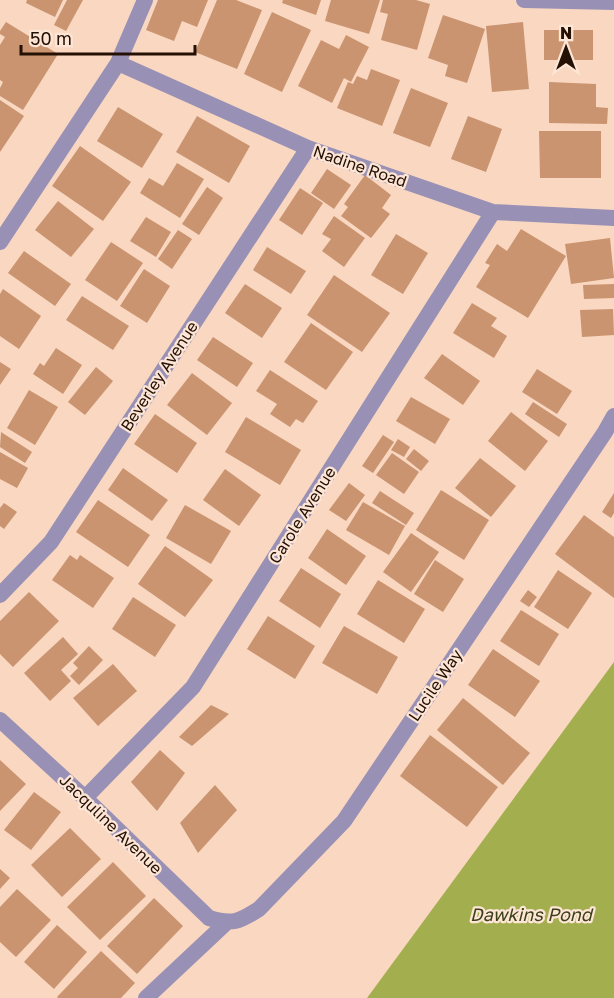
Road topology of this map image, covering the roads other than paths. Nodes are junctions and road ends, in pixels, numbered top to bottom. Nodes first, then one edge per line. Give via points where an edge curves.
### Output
1 (145, 0) edge
2 (524, 0) edge
3 (614, 2) edge
4 (118, 63) junction
5 (308, 148) junction
6 (493, 212) junction
7 (614, 218) edge
8 (0, 242) edge
9 (614, 416) edge
10 (0, 595) edge
11 (0, 720) edge
12 (85, 798) junction
13 (226, 923) junction
14 (146, 998) edge

1 - 4 street
2 - 3 street
4 - 5 street, Nadine Road
4 - 8 street
5 - 6 street, Nadine Road
5 - 10 street, Beverley Avenue via 51,542
6 - 7 street, Nadine Road
6 - 12 street, Carole Avenue via 193,687
9 - 13 street, Lucile Way via 344,821 259,909 243,920
11 - 12 street, Jacquline Avenue
12 - 13 street, Jacquline Avenue via 196,907 209,918
13 - 14 street

